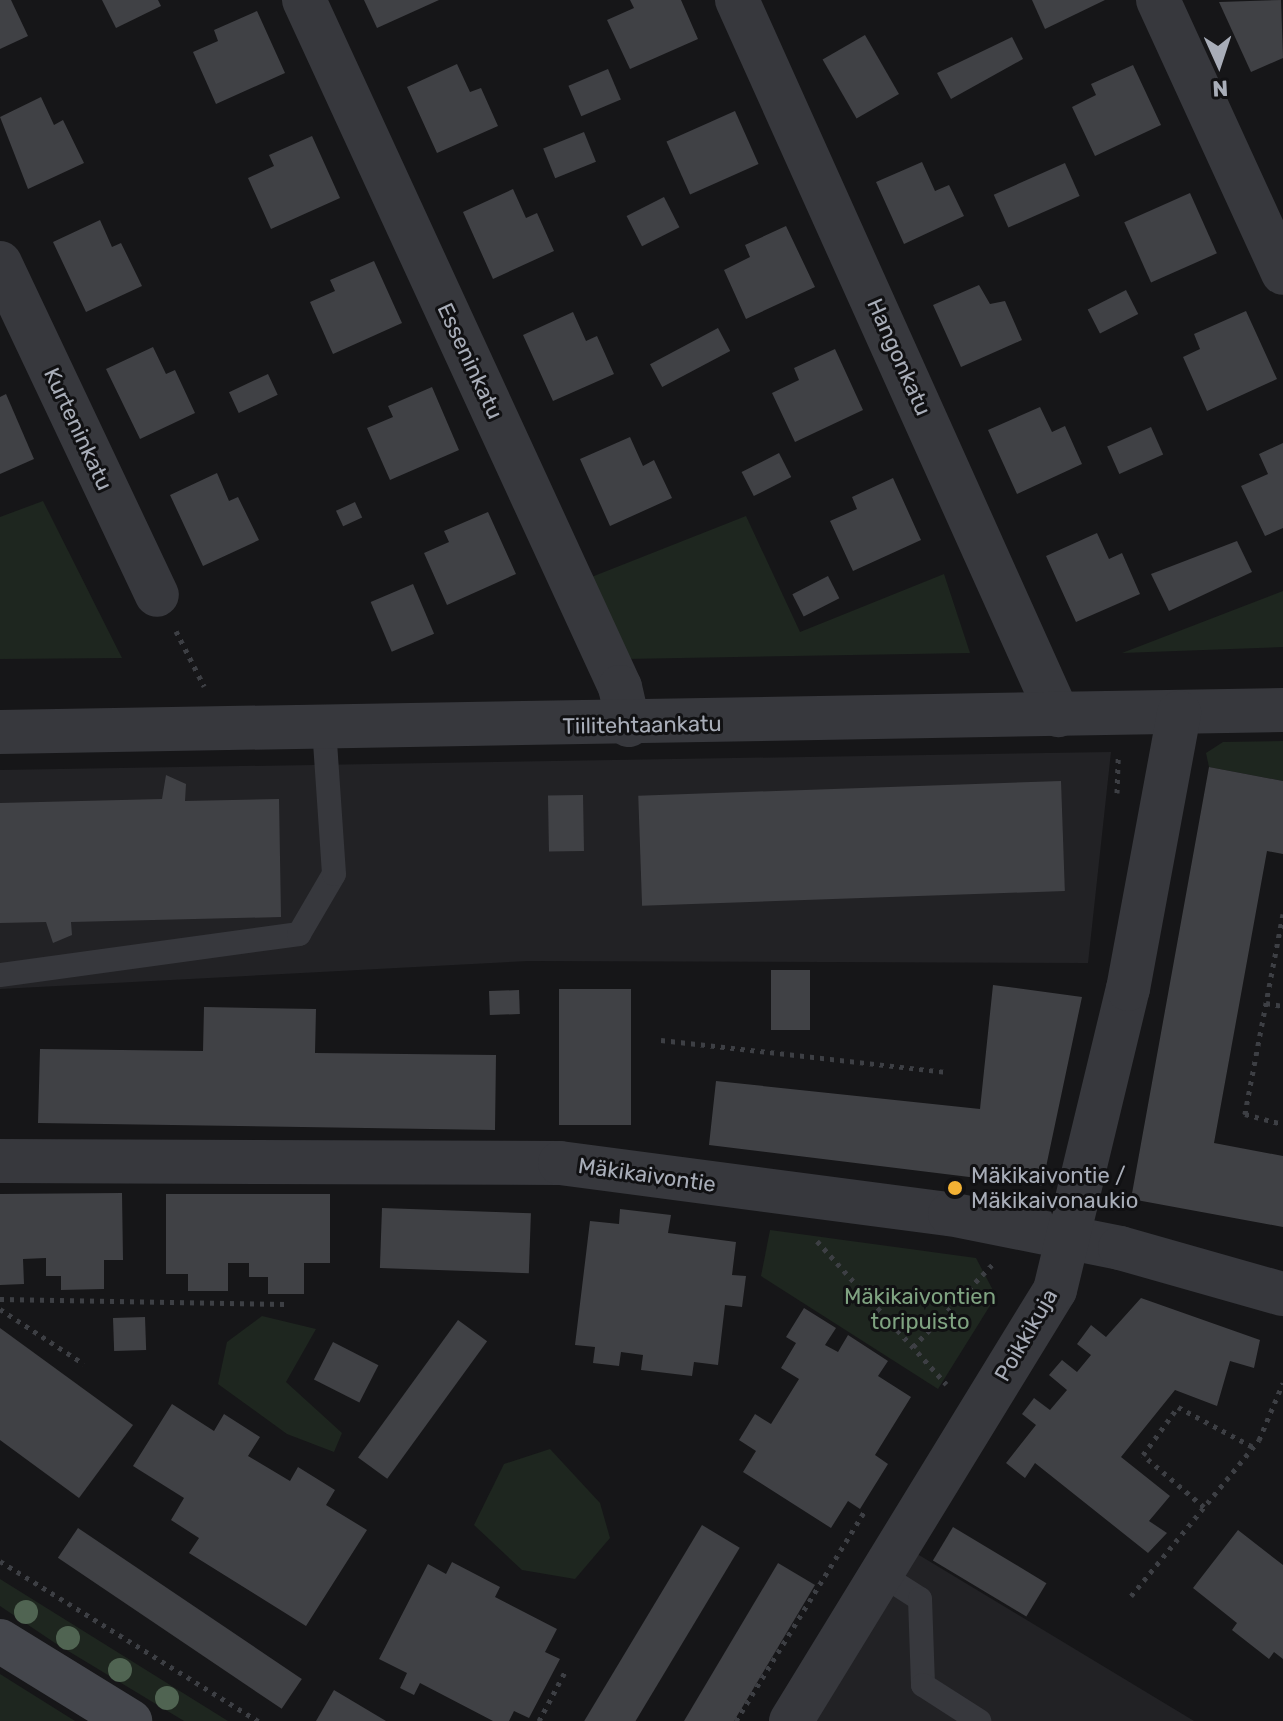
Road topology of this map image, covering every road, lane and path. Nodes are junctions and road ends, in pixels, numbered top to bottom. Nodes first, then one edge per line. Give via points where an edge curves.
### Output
1 (304, 0) edge
2 (737, 0) edge
3 (1158, 0) edge
4 (0, 263) edge
5 (1283, 273) edge
6 (157, 595) joint
7 (1283, 710) edge
8 (1179, 713) junction
9 (1058, 715) junction
10 (629, 725) junction
11 (211, 728) junction
12 (324, 729) junction
13 (0, 732) edge
14 (1283, 914) edge
15 (0, 975) edge
16 (1266, 1003) junction
17 (1283, 1006) edge
18 (661, 1040) dead end
19 (945, 1072) dead end
20 (1283, 1124) edge
21 (0, 1161) edge
22 (805, 1228) dead end
23 (1069, 1237) junction
24 (998, 1254) dead end
25 (1283, 1294) edge
26 (0, 1299) edge
27 (286, 1304) dead end
28 (0, 1309) edge
29 (913, 1347) junction
30 (84, 1364) dead end
31 (1283, 1383) edge
32 (946, 1384) dead end
33 (1253, 1447) junction
34 (1204, 1507) junction
35 (0, 1561) edge
36 (881, 1574) junction
37 (1131, 1596) dead end
38 (0, 1641) edge
39 (566, 1670) dead end
40 (130, 1721) edge
41 (258, 1721) edge
42 (539, 1721) edge
43 (791, 1721) edge
44 (979, 1721) edge

1 - 10 street, Esseninkatu via 620,687
2 - 9 street, Hangonkatu
3 - 5 street
4 - 6 street, Kurteninkatu
6 - 11 path via 209,695
7 - 8 street, Tiilitehtaankatu
8 - 9 street, Tiilitehtaankatu
8 - 23 street, Poikkikuja via 1128,989
9 - 10 street, Tiilitehtaankatu
10 - 12 street, Tiilitehtaankatu
11 - 12 street, Tiilitehtaankatu
11 - 13 street, Tiilitehtaankatu
12 - 15 lane via 334,874 299,934
14 - 16 path
16 - 17 path
16 - 20 path via 1245,1114
18 - 19 path
21 - 23 street, Mäkikaivontie via 560,1163 950,1214
22 - 29 path
23 - 25 street, Mäkikaivontie
23 - 36 street, Poikkikuja via 1055,1290
24 - 29 path
26 - 27 path
28 - 30 path
29 - 32 path
31 - 33 path
33 - 34 path
33 - 34 path via 1178,1407 1143,1455
34 - 37 path
35 - 41 path
36 - 43 street, Poikkikuja
36 - 44 lane via 920,1599 923,1685
38 - 40 main road
39 - 42 path

